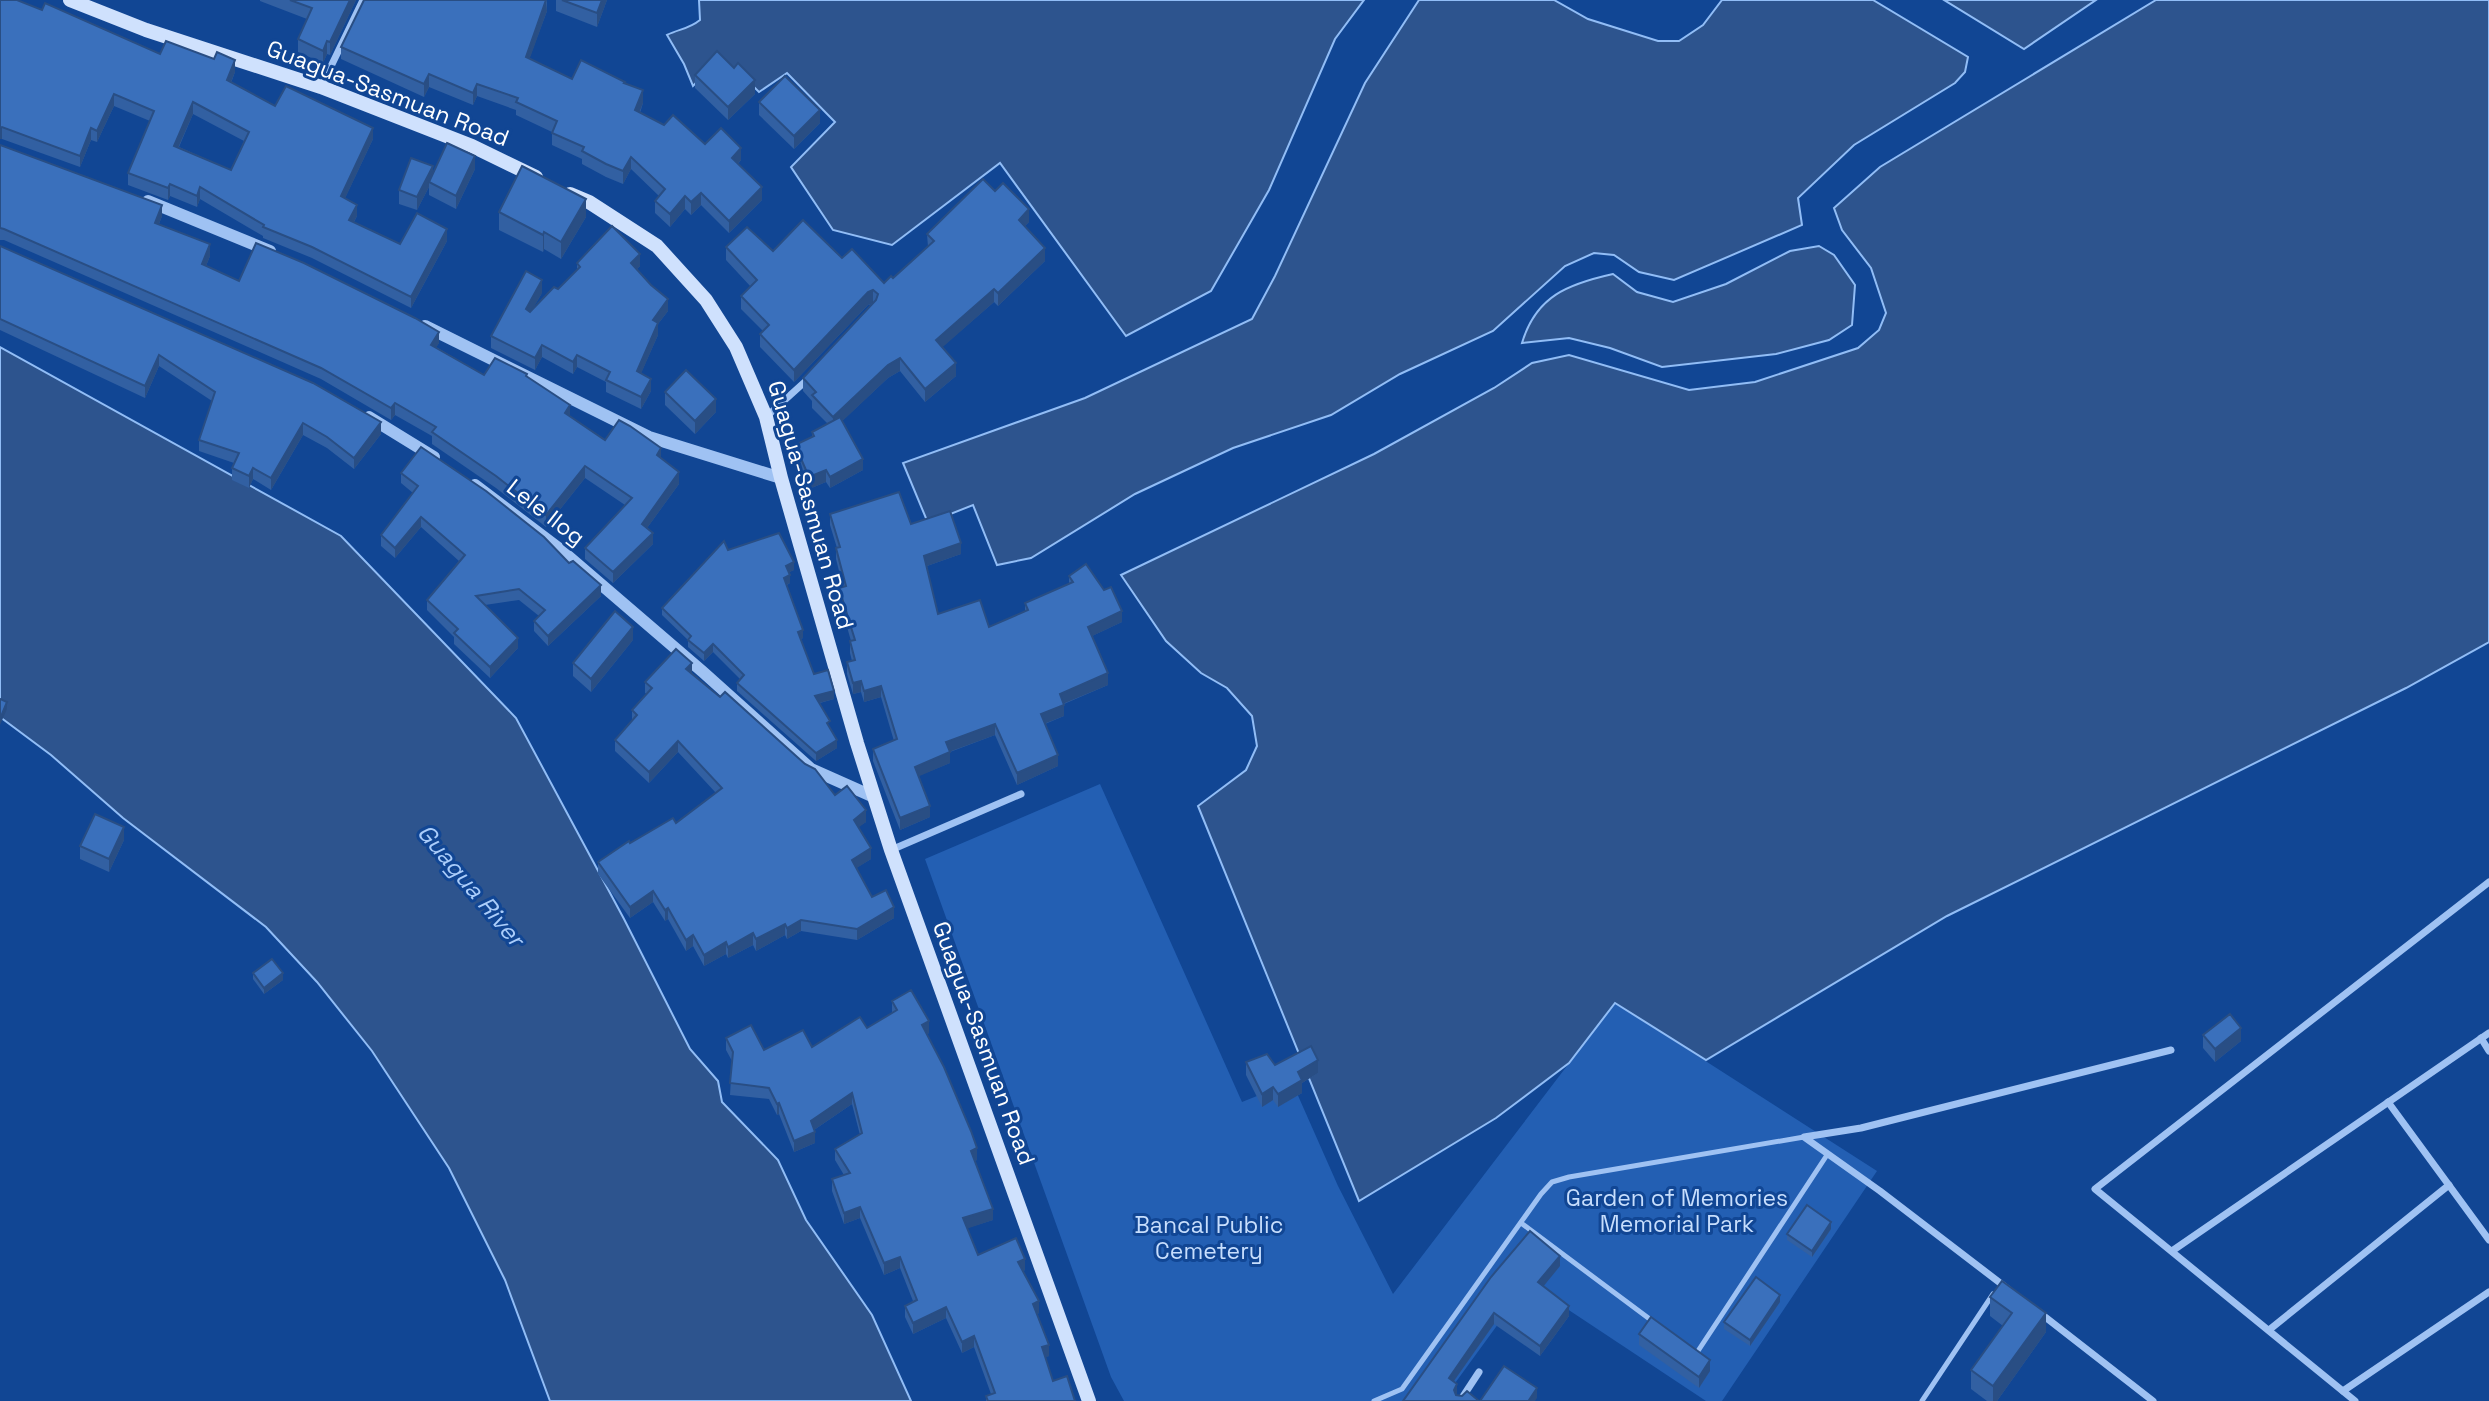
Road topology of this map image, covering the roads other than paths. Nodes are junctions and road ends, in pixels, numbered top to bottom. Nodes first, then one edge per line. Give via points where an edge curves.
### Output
1 (70, 0) edge
2 (363, 0) edge
3 (321, 87) junction
4 (134, 196) edge
5 (283, 256) edge
6 (413, 320) edge
7 (818, 368) edge
8 (363, 414) edge
9 (766, 417) junction
10 (441, 461) edge
11 (461, 475) edge
12 (781, 478) junction
13 (1020, 794) dead end
14 (874, 797) junction
15 (891, 850) junction
16 (2489, 882) edge
17 (2489, 1033) edge
18 (2481, 1038) junction
19 (2171, 1050) dead end
20 (2489, 1051) edge
21 (2388, 1102) junction
22 (1804, 1137) junction
23 (1827, 1154) junction
24 (2449, 1185) junction
25 (1521, 1223) junction
26 (2489, 1240) edge
27 (2172, 1251) junction
28 (2001, 1283) junction
29 (2012, 1292) edge
30 (2489, 1292) edge
31 (2033, 1308) edge
32 (1663, 1329) edge
33 (2269, 1330) junction
34 (1685, 1346) edge
35 (1479, 1373) dead end
36 (2343, 1391) junction
37 (1088, 1401) edge
38 (1374, 1401) edge
39 (1460, 1401) edge
40 (1922, 1401) edge
41 (2153, 1401) edge
42 (2356, 1401) edge

1 - 3 main road, Guagua-Sasmuan Road
2 - 3 street
3 - 9 main road, Guagua-Sasmuan Road via 471,146 589,202 657,246 706,300 736,347
4 - 5 street
6 - 12 street via 649,437
7 - 9 street
8 - 10 street
9 - 12 main road, Guagua-Sasmuan Road
11 - 14 street, Lele Ilog via 561,550 811,769
12 - 14 main road, Guagua-Sasmuan Road
13 - 15 street
14 - 15 main road, Guagua-Sasmuan Road
15 - 37 main road, Guagua-Sasmuan Road
16 - 27 street via 2095,1189
17 - 18 street
18 - 20 street
18 - 21 street
19 - 22 street via 1861,1128
21 - 24 street
21 - 27 street
22 - 23 street
22 - 25 lane via 1552,1182
23 - 28 street
23 - 34 lane via 1696,1354
24 - 26 street
24 - 33 street
25 - 32 lane
25 - 38 lane via 1402,1389
27 - 33 street
28 - 29 street
28 - 40 lane
30 - 36 street
31 - 41 street
33 - 36 street
35 - 39 street
36 - 42 street

